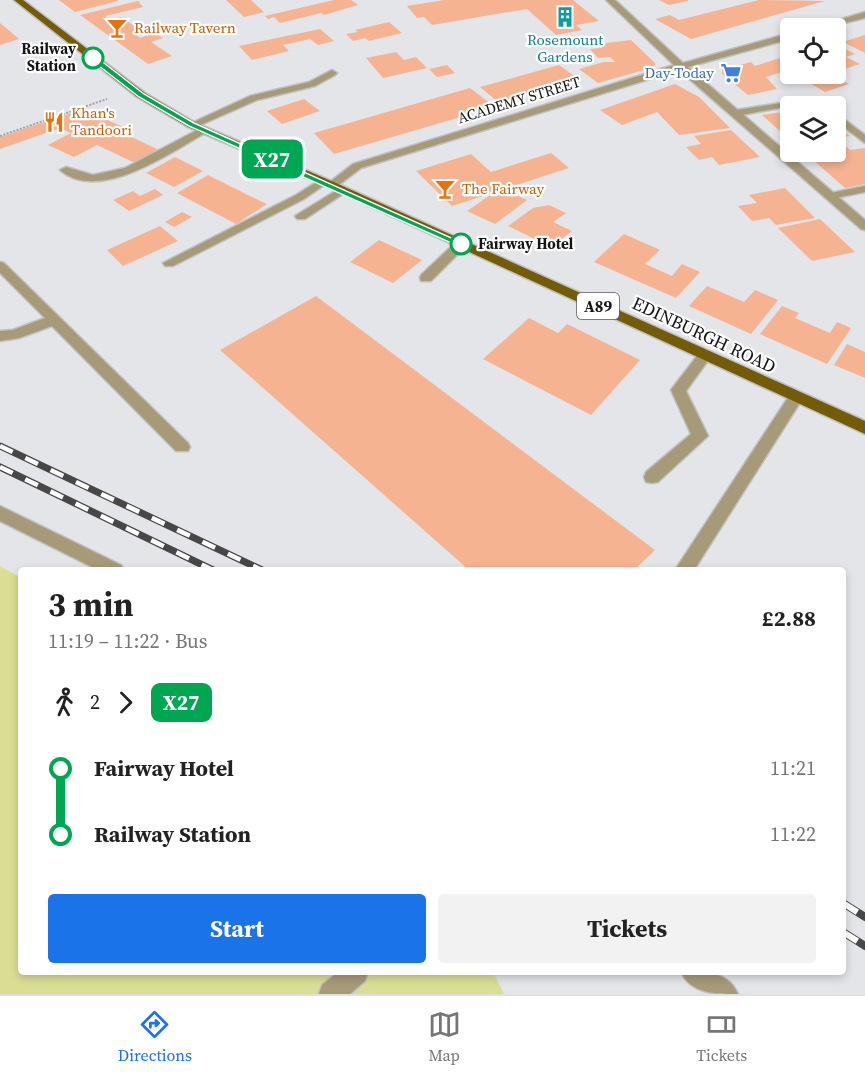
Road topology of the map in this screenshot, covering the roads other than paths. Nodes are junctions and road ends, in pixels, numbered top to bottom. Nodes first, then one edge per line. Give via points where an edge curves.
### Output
1 (18, 0) edge
2 (610, 0) edge
3 (865, 15) edge
4 (846, 20) edge
5 (780, 39) edge
6 (681, 66) junction
7 (332, 73) dead end
8 (780, 107) edge
9 (735, 113) junction
10 (846, 124) edge
11 (192, 125) junction
12 (203, 130) junction
13 (865, 140) edge
14 (66, 170) dead end
15 (332, 185) junction
16 (865, 189) edge
17 (830, 196) junction
18 (301, 216) dead end
19 (865, 226) edge
20 (461, 244) junction
21 (169, 263) dead end
22 (0, 266) edge
23 (426, 278) dead end
24 (54, 321) junction
25 (0, 336) edge
26 (705, 355) junction
27 (796, 397) junction
28 (865, 428) edge
29 (182, 447) dead end
30 (652, 477) dead end
31 (0, 513) edge
32 (109, 567) edge
33 (686, 567) edge
34 (353, 975) edge
35 (698, 975) edge
36 (331, 994) edge
37 (726, 994) edge

1 - 11 main road, A89 via 134,90
2 - 6 street
3 - 4 street
5 - 6 street, ACADEMY STREET
6 - 9 street
6 - 15 street, ACADEMY STREET via 357,166
7 - 11 street via 312,84 254,98
8 - 9 street
9 - 17 street
10 - 13 street
11 - 12 main road, A89
12 - 14 street via 129,171 92,179
12 - 15 main road, A89
15 - 18 street
15 - 20 main road, EDINBURGH ROAD / A89
15 - 21 street
16 - 17 street
17 - 19 street
20 - 23 street
20 - 26 main road, EDINBURGH ROAD / A89
22 - 24 street
24 - 25 street
24 - 29 street
26 - 27 main road, EDINBURGH ROAD / A89
26 - 30 street via 678,390 700,436
27 - 28 main road, EDINBURGH ROAD / A89
27 - 33 street
31 - 32 street
34 - 36 street
35 - 37 street

